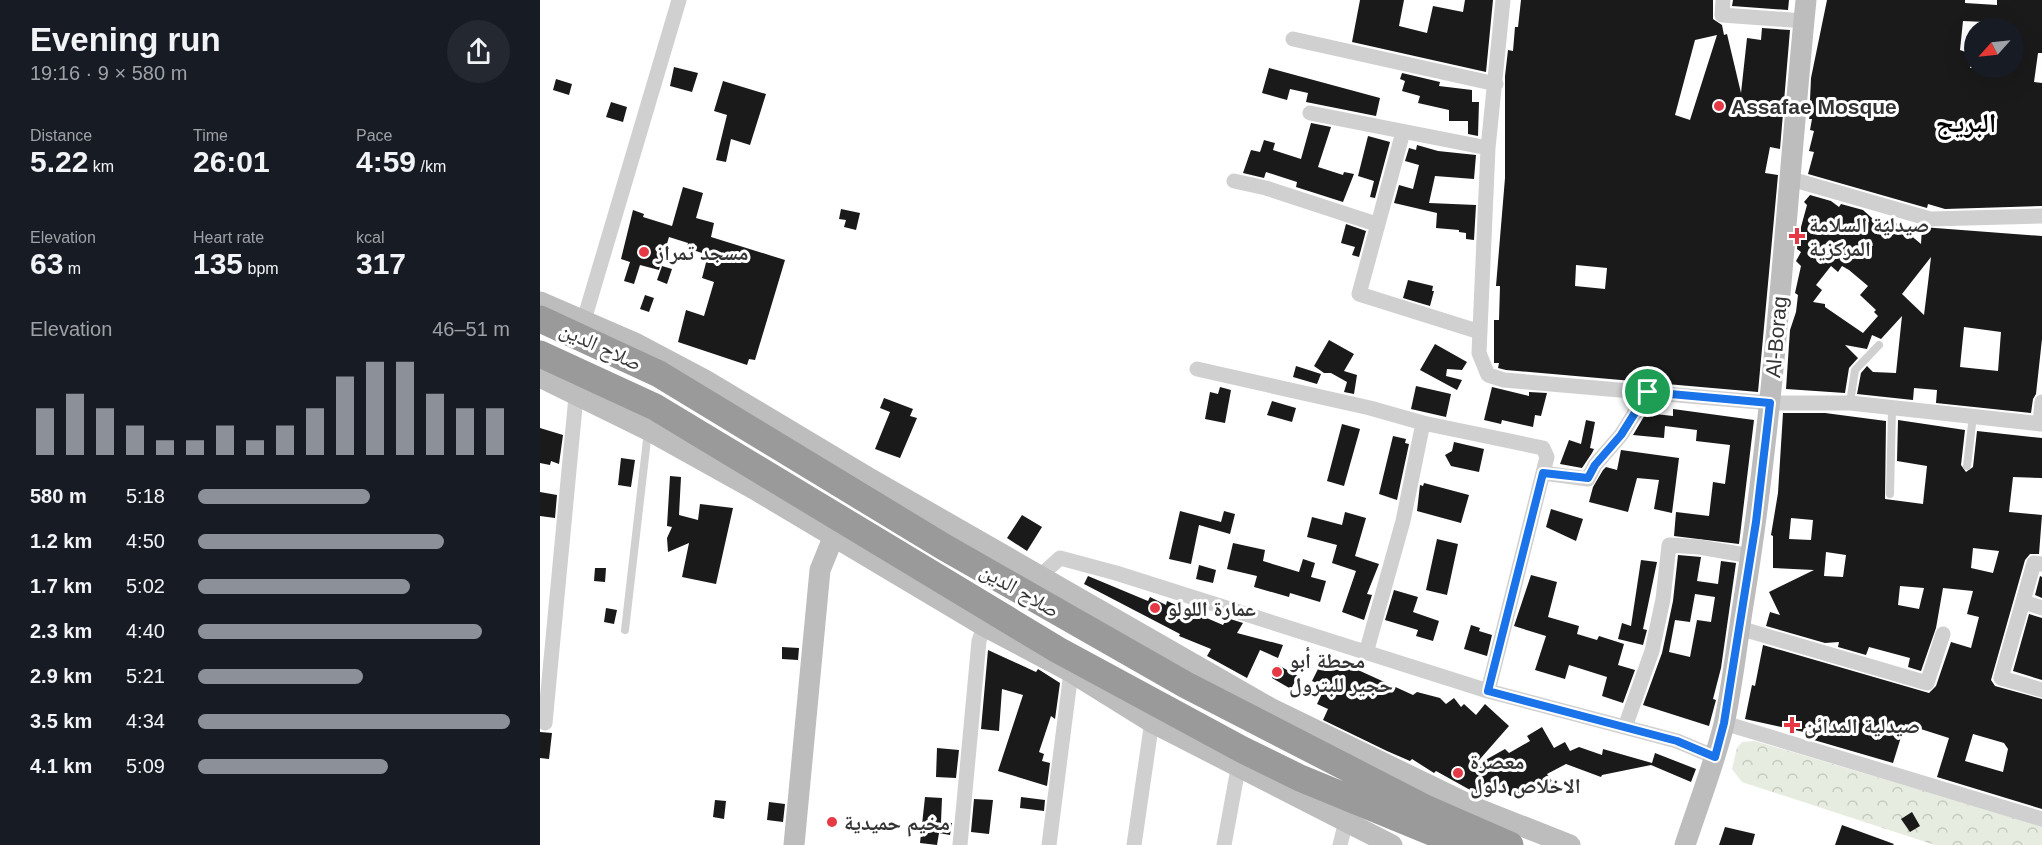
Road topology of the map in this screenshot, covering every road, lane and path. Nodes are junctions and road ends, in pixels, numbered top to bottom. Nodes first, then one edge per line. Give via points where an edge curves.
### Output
1 (679, 0) edge
2 (1503, 0) edge
3 (1723, 0) edge
4 (1805, 10) edge
5 (1293, 39) dead end
6 (1496, 84) junction
7 (1310, 113) dead end
8 (1403, 132) junction
9 (1488, 148) junction
10 (1791, 179) junction
11 (1234, 181) dead end
12 (2042, 216) edge
13 (1376, 224) junction
14 (540, 302) edge
15 (540, 319) edge
16 (584, 320) junction
17 (1480, 332) junction
18 (1879, 345) dead end
19 (1197, 369) dead end
20 (542, 370) edge
21 (578, 382) junction
22 (1648, 392) junction
23 (2042, 402) edge
24 (1770, 403) junction
25 (1850, 403) junction
26 (1892, 409) junction
27 (1974, 416) junction
28 (651, 418) junction
29 (1423, 423) junction
30 (2041, 424) edge
31 (1967, 466) dead end
32 (1543, 473) junction
33 (1890, 494) dead end
34 (833, 538) junction
35 (1751, 556) junction
36 (2042, 564) edge
37 (1040, 576) junction
38 (2024, 602) junction
39 (2042, 608) edge
40 (984, 626) junction
41 (1739, 628) junction
42 (625, 630) dead end
43 (1942, 634) dead end
44 (1366, 653) junction
45 (545, 661) edge
46 (1071, 672) junction
47 (2042, 690) edge
48 (1488, 691) junction
49 (1154, 712) junction
50 (545, 723) dead end
51 (1724, 723) junction
52 (1625, 727) junction
53 (1715, 757) junction
54 (1240, 759) junction
55 (1348, 811) junction
56 (2042, 819) edge
57 (794, 845) edge
58 (960, 845) edge
59 (1049, 845) edge
60 (1134, 845) edge
61 (1224, 845) edge
62 (1340, 845) edge
63 (1392, 845) edge
64 (1462, 845) edge
65 (1510, 845) edge
66 (1570, 845) edge
67 (1685, 845) edge

1 - 16 street
2 - 6 street
3 - 4 street via 1722,15
4 - 10 main road, Al-Borag
5 - 6 street
6 - 9 street
7 - 8 street
8 - 9 street
8 - 13 street
9 - 17 street
10 - 12 street via 1929,219
10 - 24 main road, Al-Borag
11 - 13 street
13 - 17 street via 1359,294
14 - 16 main road
15 - 65 highway, صلاح الدين via 659,374 944,547 1186,685 1423,807
16 - 37 main road via 705,381
17 - 22 street via 1479,358 1488,375 1504,380
18 - 25 lane via 1855,370
19 - 29 street
20 - 21 highway, صلاح الدين
21 - 28 highway, صلاح الدين
21 - 45 street
22 - 24 street
22 - 32 street via 1588,478
23 - 30 street
24 - 25 street
24 - 35 main road, Al-Borag
25 - 26 street
26 - 27 street
26 - 33 lane
27 - 30 street
27 - 31 lane
28 - 34 main road
28 - 42 lane
28 - 49 highway, صلاح الدين via 886,544
29 - 32 street via 1543,448 1547,457
29 - 44 street via 1403,521
32 - 48 street
34 - 40 main road
34 - 57 main road via 820,570
35 - 41 main road, Al-Borag
35 - 52 street via 1670,545 1652,651
36 - 38 street via 2034,563
37 - 44 street via 1060,558
37 - 66 main road via 1272,709 1476,808
38 - 39 street
38 - 47 street via 2001,678
40 - 46 main road
40 - 58 street via 979,642
41 - 43 street via 1927,683
41 - 51 main road, Al-Borag
44 - 48 street
45 - 50 street
46 - 49 main road
46 - 59 street
48 - 52 street
49 - 54 highway, صلاح الدين
49 - 60 street
51 - 53 main road, Al-Borag
51 - 56 street
52 - 53 street via 1677,741
53 - 67 main road, Al-Borag
54 - 55 highway, صلاح الدين
54 - 61 street
55 - 62 street
55 - 63 main road
55 - 64 highway, صلاح الدين

